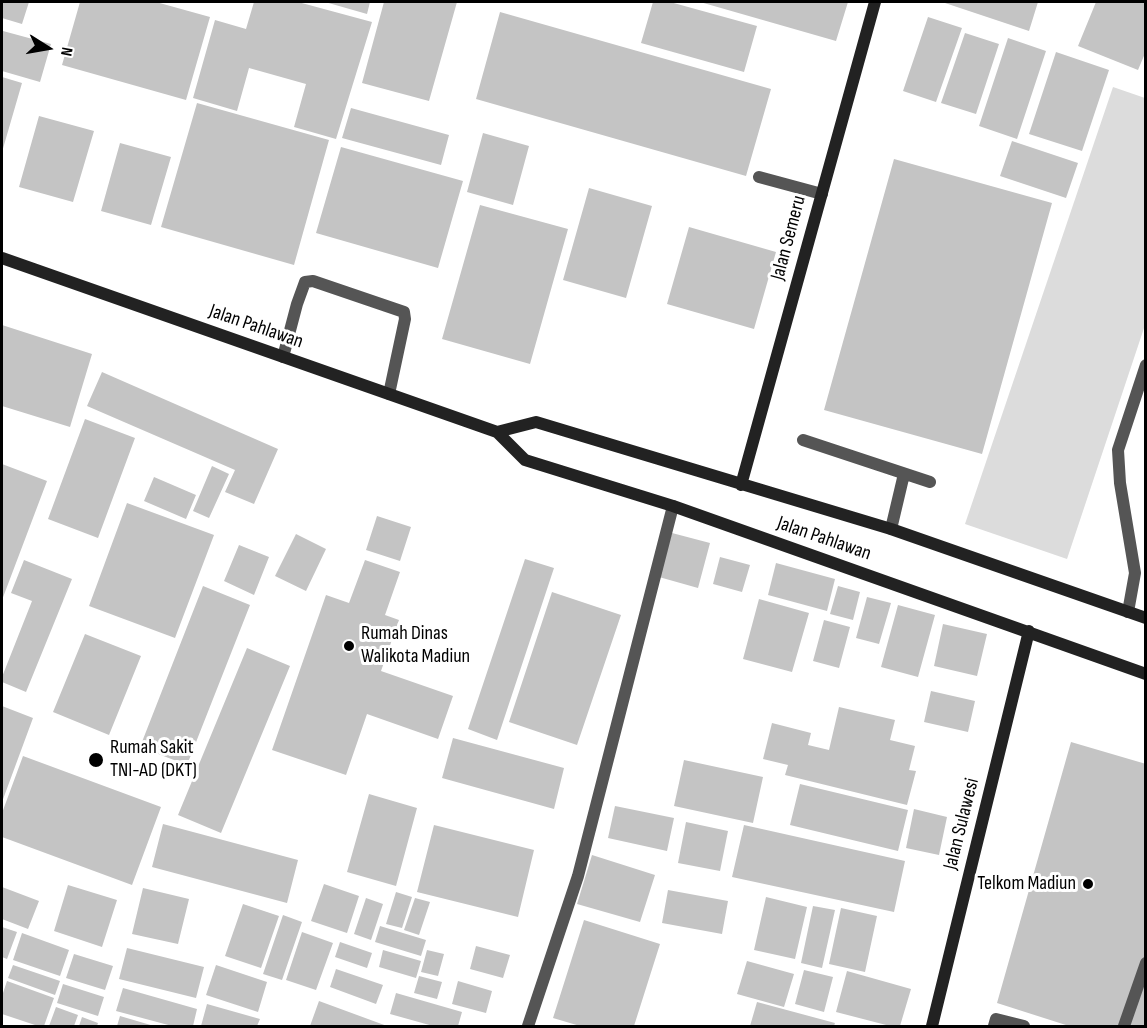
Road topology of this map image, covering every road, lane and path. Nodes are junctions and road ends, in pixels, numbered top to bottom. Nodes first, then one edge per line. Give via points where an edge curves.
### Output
1 (875, 2) edge
2 (759, 177) dead end
3 (822, 194) junction
4 (2, 258) edge
5 (282, 357) junction
6 (1146, 365) edge
7 (389, 394) junction
8 (498, 432) junction
9 (803, 440) dead end
10 (903, 474) junction
11 (930, 482) dead end
12 (741, 485) junction
13 (673, 507) junction
14 (891, 529) junction
15 (1128, 612) junction
16 (1146, 618) edge
17 (1029, 631) junction
18 (1146, 674) edge
19 (1146, 963) edge
20 (528, 1026) edge
21 (935, 1026) edge
22 (994, 1026) edge
23 (1024, 1026) edge
24 (1124, 1026) edge

1 - 3 main road, Jalan Semeru
2 - 3 street
3 - 12 main road, Jalan Semeru
4 - 5 main road, Jalan Pahlawan
5 - 7 main road, Jalan Pahlawan
5 - 7 street via 306,282 313,281 404,312
6 - 15 street via 1118,450 1135,573
7 - 8 main road, Jalan Pahlawan
8 - 12 main road, Jalan Pahlawan via 536,422
8 - 13 main road, Jalan Pahlawan via 525,460
9 - 10 street
10 - 11 street
10 - 14 street
12 - 14 main road, Jalan Pahlawan
13 - 17 main road, Jalan Pahlawan
13 - 20 street via 578,876
14 - 15 main road, Jalan Pahlawan
15 - 16 main road, Jalan Pahlawan
17 - 18 main road, Jalan Pahlawan
17 - 21 main road, Jalan Sulawesi
19 - 24 street
22 - 23 street via 996,1019

